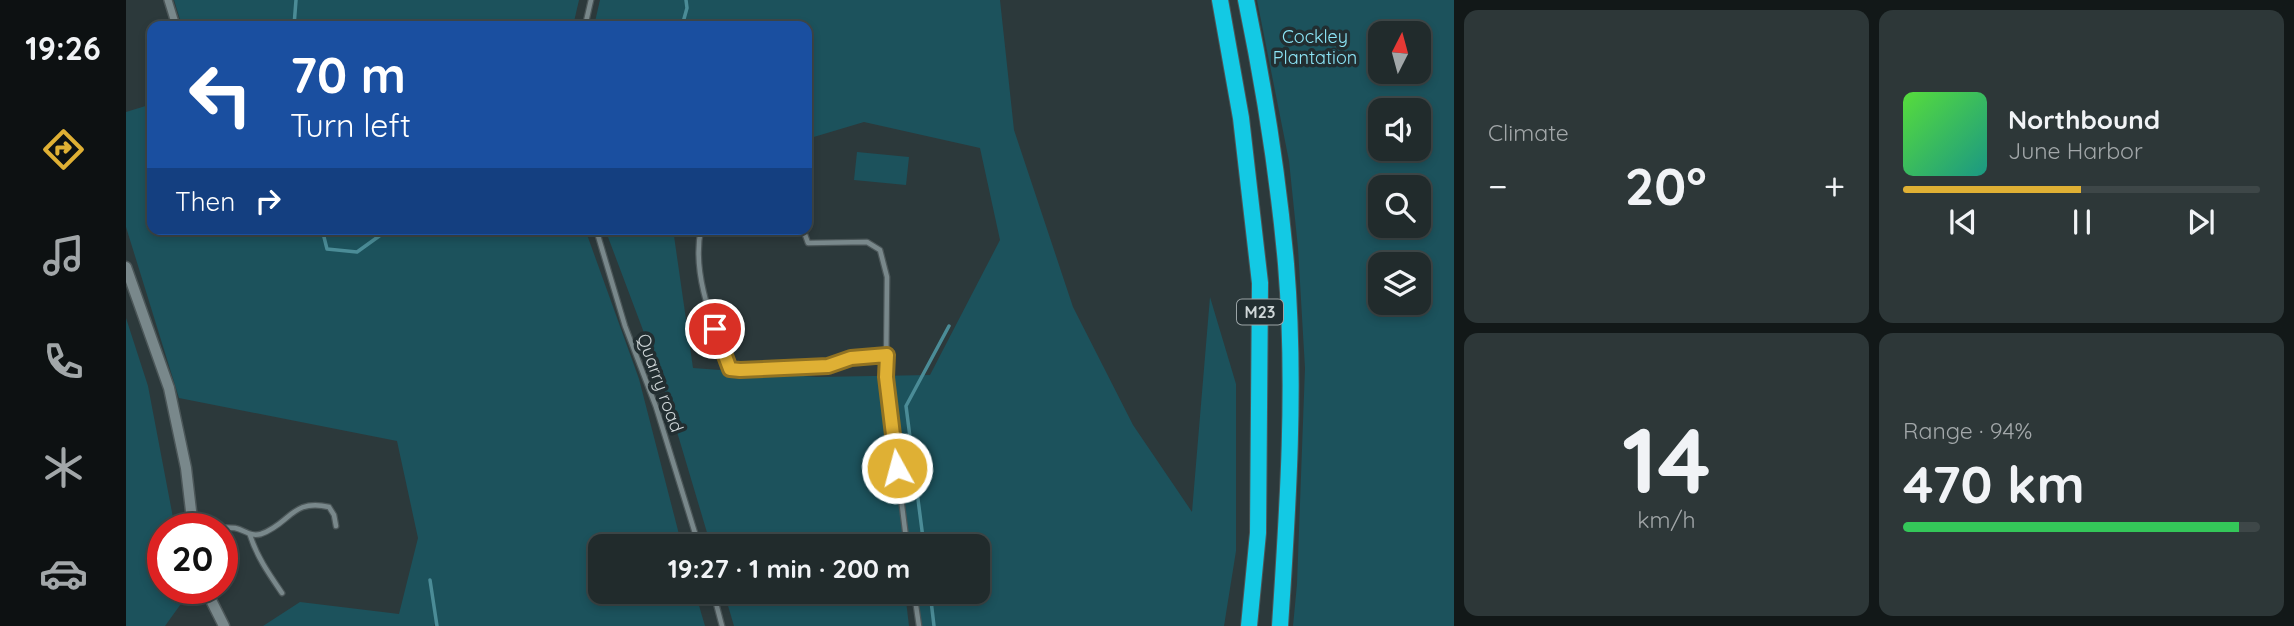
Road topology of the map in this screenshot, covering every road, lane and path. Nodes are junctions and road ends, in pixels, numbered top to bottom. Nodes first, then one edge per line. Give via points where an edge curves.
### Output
1 (168, 0) edge
2 (592, 0) edge
3 (1220, 0) edge
4 (1246, 0) edge
5 (174, 21) edge
6 (586, 21) edge
7 (598, 235) edge
8 (700, 235) edge
9 (805, 235) edge
10 (126, 267) edge
11 (887, 355) junction
12 (191, 513) edge
13 (336, 526) dead end
14 (238, 529) edge
15 (695, 534) edge
16 (906, 534) edge
17 (250, 535) junction
18 (282, 593) dead end
19 (213, 604) edge
20 (716, 604) edge
21 (916, 604) edge
22 (224, 626) edge
23 (722, 626) edge
24 (919, 626) edge
25 (1249, 626) edge
26 (1280, 626) edge

1 - 5 street
2 - 6 lane
3 - 25 highway, M23 via 1241,118 1260,283 1259,497
4 - 26 highway, M23 via 1266,101 1286,264 1289,472
7 - 15 lane, Quarry road
8 - 11 lane via 702,281 730,369 828,366 851,358
9 - 11 lane via 808,243 867,242 880,250 887,278
10 - 12 street via 169,388
11 - 16 lane
13 - 17 lane via 329,507 311,504 265,532
14 - 17 lane
17 - 18 lane
19 - 22 street
20 - 23 lane
21 - 24 lane

